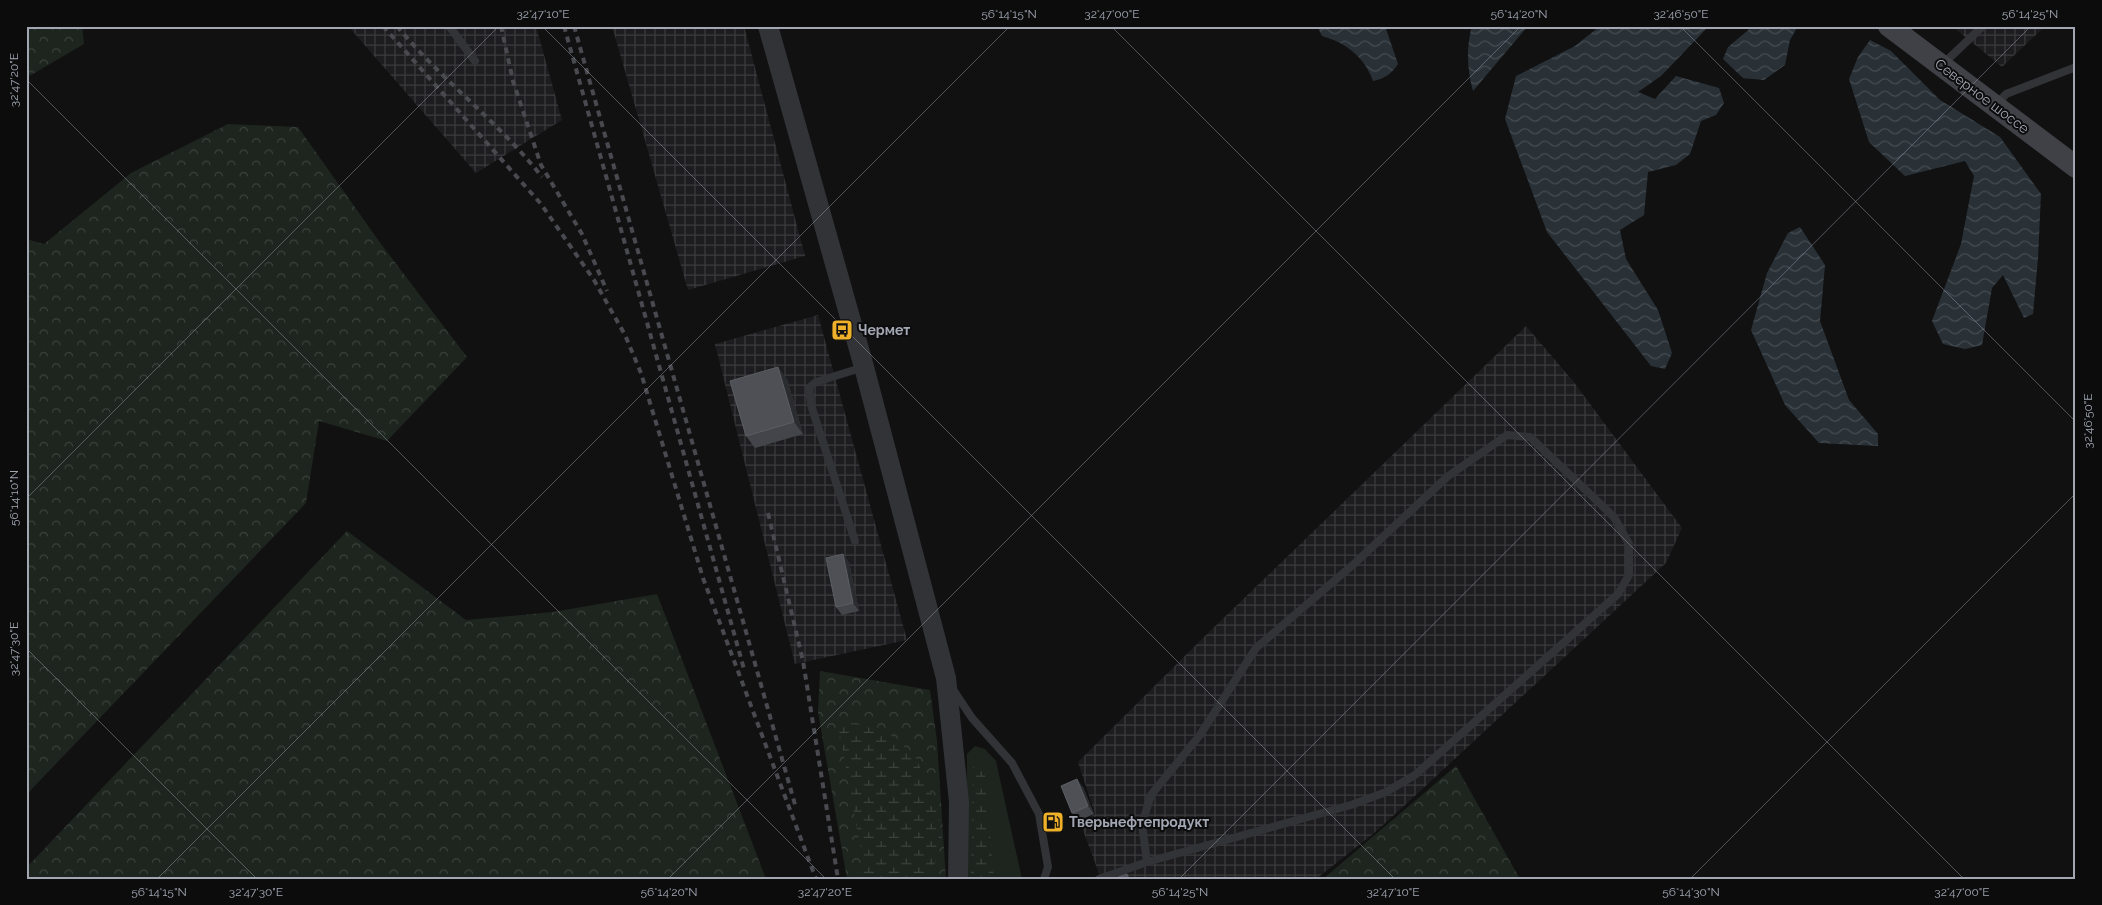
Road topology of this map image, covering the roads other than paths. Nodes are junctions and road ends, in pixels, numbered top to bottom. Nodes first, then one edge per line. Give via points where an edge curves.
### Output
1 (449, 26) edge
2 (768, 26) edge
3 (1889, 26) edge
4 (1983, 26) edge
5 (475, 61) dead end
6 (1942, 66) junction
7 (2076, 67) edge
8 (1995, 106) junction
9 (2076, 167) edge
10 (864, 367) junction
11 (856, 541) dead end
12 (946, 678) junction
13 (1147, 862) junction
14 (958, 879) edge
15 (1044, 879) edge
16 (1100, 879) edge

1 - 5 lane
2 - 10 street
3 - 6 main road, Северное шоссе
4 - 6 lane
6 - 8 main road, Северное шоссе
7 - 8 lane via 2006,94
8 - 9 main road, Северное шоссе
10 - 11 lane via 816,382 809,388 811,405
10 - 12 street
12 - 14 street via 958,802
12 - 15 lane via 972,718 1012,763 1039,814 1048,866
13 - 13 lane via 1351,805 1386,792 1415,775 1618,594 1630,574 1629,544 1614,517 1530,437 1507,435 1448,477 1256,648 1200,735 1151,796 1142,824
13 - 16 lane

